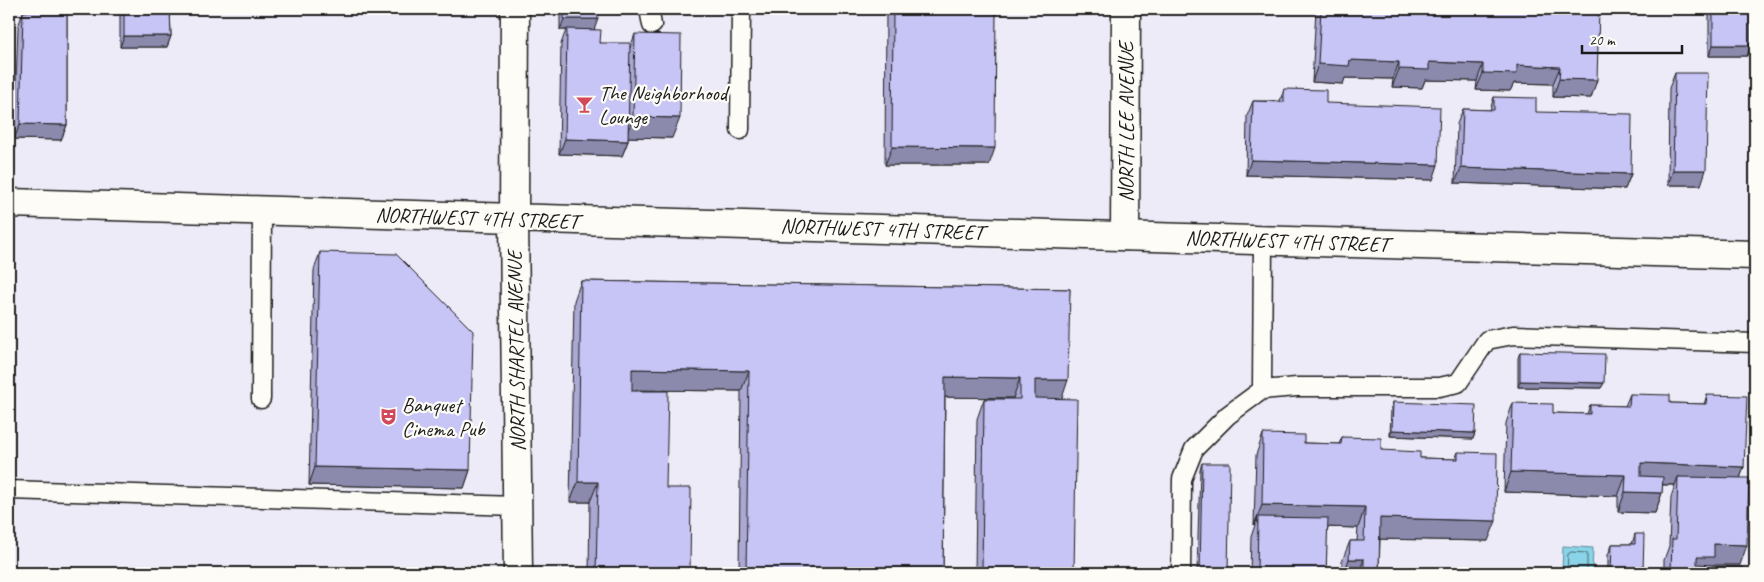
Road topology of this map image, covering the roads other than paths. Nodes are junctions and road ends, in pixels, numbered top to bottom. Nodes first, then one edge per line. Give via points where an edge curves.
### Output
1 (515, 9) edge
2 (741, 9) edge
3 (1126, 9) edge
4 (740, 130) dead end
5 (9, 203) edge
6 (262, 211) junction
7 (514, 219) junction
8 (1125, 236) junction
9 (1263, 240) junction
10 (1755, 254) edge
11 (1755, 343) edge
12 (1262, 390) junction
13 (261, 399) dead end
14 (9, 490) edge
15 (518, 506) junction
16 (518, 573) edge
17 (1181, 573) edge

1 - 7 main road, NORTH SHARTEL AVENUE
2 - 4 lane
3 - 8 main road, NORTH LEE AVENUE
5 - 6 main road, NORTHWEST 4TH STREET
6 - 7 main road, NORTHWEST 4TH STREET
6 - 13 lane
7 - 8 main road, NORTHWEST 4TH STREET
7 - 15 main road, NORTH SHARTEL AVENUE
8 - 9 main road, NORTHWEST 4TH STREET
9 - 10 main road, NORTHWEST 4TH STREET
9 - 12 lane
11 - 12 lane via 1513,334 1487,340 1458,383 1438,387
12 - 17 lane via 1228,415 1194,449 1182,479
14 - 15 lane
15 - 16 main road, NORTH SHARTEL AVENUE

